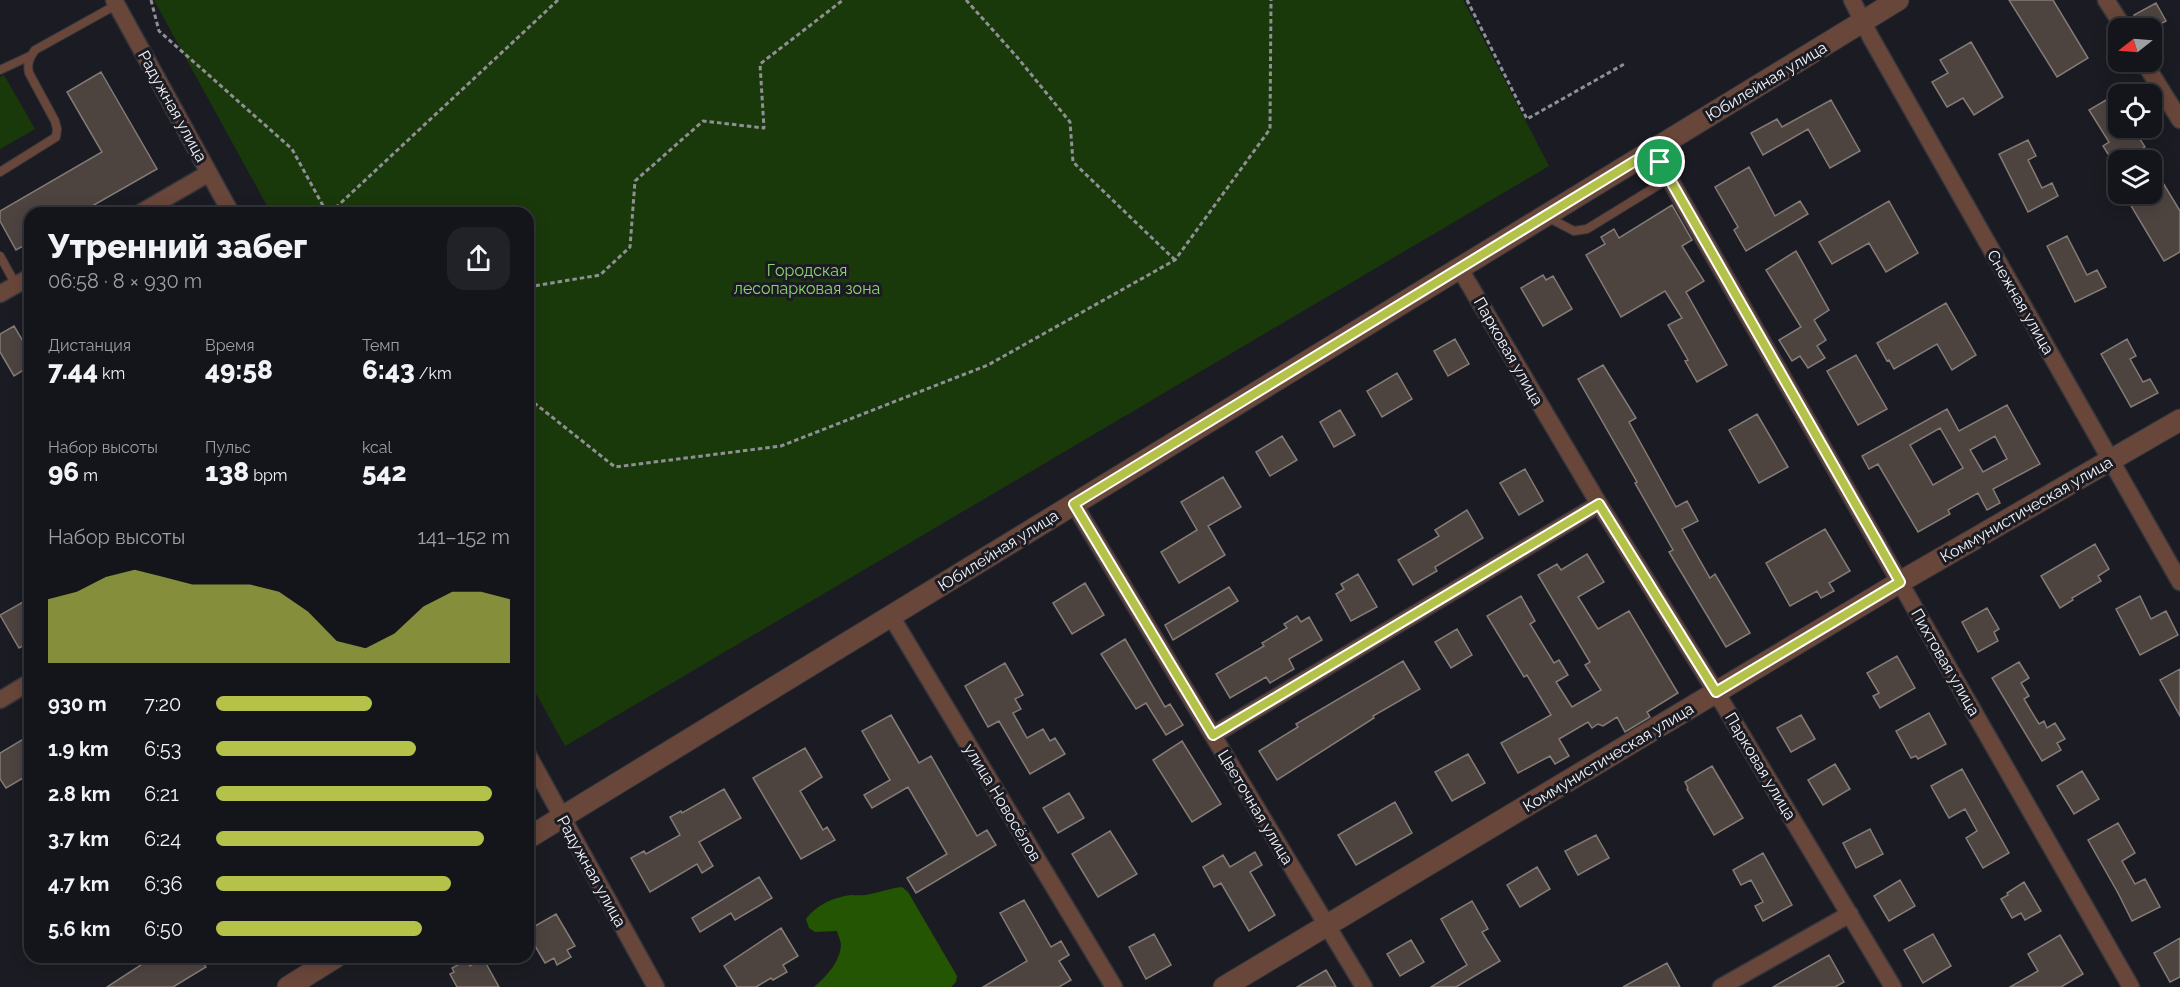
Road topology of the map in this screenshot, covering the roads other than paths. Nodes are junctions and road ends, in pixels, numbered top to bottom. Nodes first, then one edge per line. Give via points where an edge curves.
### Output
1 (1852, 0) edge
2 (1898, 0) edge
3 (2106, 0) edge
4 (115, 2) edge
5 (2118, 18) edge
6 (1862, 22) junction
7 (30, 56) junction
8 (0, 70) edge
9 (2150, 72) edge
10 (2180, 120) edge
11 (1653, 150) junction
12 (0, 172) edge
13 (209, 173) junction
14 (1670, 178) junction
15 (150, 207) edge
16 (228, 207) edge
17 (1545, 216) junction
18 (0, 256) edge
19 (1460, 268) junction
20 (23, 281) edge
21 (0, 294) edge
22 (2180, 420) edge
23 (2110, 460) junction
24 (1074, 504) junction
25 (1599, 504) junction
26 (1900, 582) junction
27 (2180, 582) edge
28 (891, 616) junction
29 (24, 686) edge
30 (1716, 692) junction
31 (0, 700) edge
32 (1213, 735) junction
33 (534, 766) edge
34 (562, 817) junction
35 (534, 834) edge
36 (1850, 914) junction
37 (1326, 925) junction
38 (326, 963) edge
39 (288, 987) edge
40 (656, 987) edge
41 (1114, 987) edge
42 (1224, 987) edge
43 (1364, 987) edge
44 (1721, 987) edge
45 (1893, 987) edge
46 (2131, 987) edge

1 - 6 street, Снежная улица
2 - 6 street, Юбилейная улица
3 - 5 street
4 - 7 lane
4 - 13 street, Радужная улица
6 - 11 street, Юбилейная улица
6 - 23 street, Снежная улица
7 - 8 lane
7 - 12 lane via 29,74 55,121 56,137
9 - 10 street
11 - 14 street, Пихтовая улица
11 - 17 street, Юбилейная улица
13 - 15 street
13 - 16 street, Радужная улица
14 - 17 lane via 1587,230 1574,231
14 - 26 street, Пихтовая улица
17 - 19 street, Юбилейная улица
18 - 20 lane
19 - 24 street, Юбилейная улица
19 - 25 street, Парковая улица
20 - 21 street
22 - 23 street, Коммунистическая улица
23 - 26 street, Коммунистическая улица
23 - 27 street, Снежная улица
24 - 28 street, Юбилейная улица
24 - 32 street, Цветочная улица
25 - 30 street, Парковая улица
25 - 32 street
26 - 30 street, Коммунистическая улица
26 - 46 street, Пихтовая улица
28 - 34 street, Юбилейная улица
28 - 41 street, улица Новосёлов
29 - 31 street
30 - 36 street, Парковая улица
30 - 37 street, Коммунистическая улица
32 - 37 street, Цветочная улица
33 - 34 street, Радужная улица
34 - 35 street, Юбилейная улица
34 - 40 street, Радужная улица
36 - 44 street
36 - 45 street, Парковая улица
37 - 42 street, Коммунистическая улица
37 - 43 street, Цветочная улица
38 - 39 street

